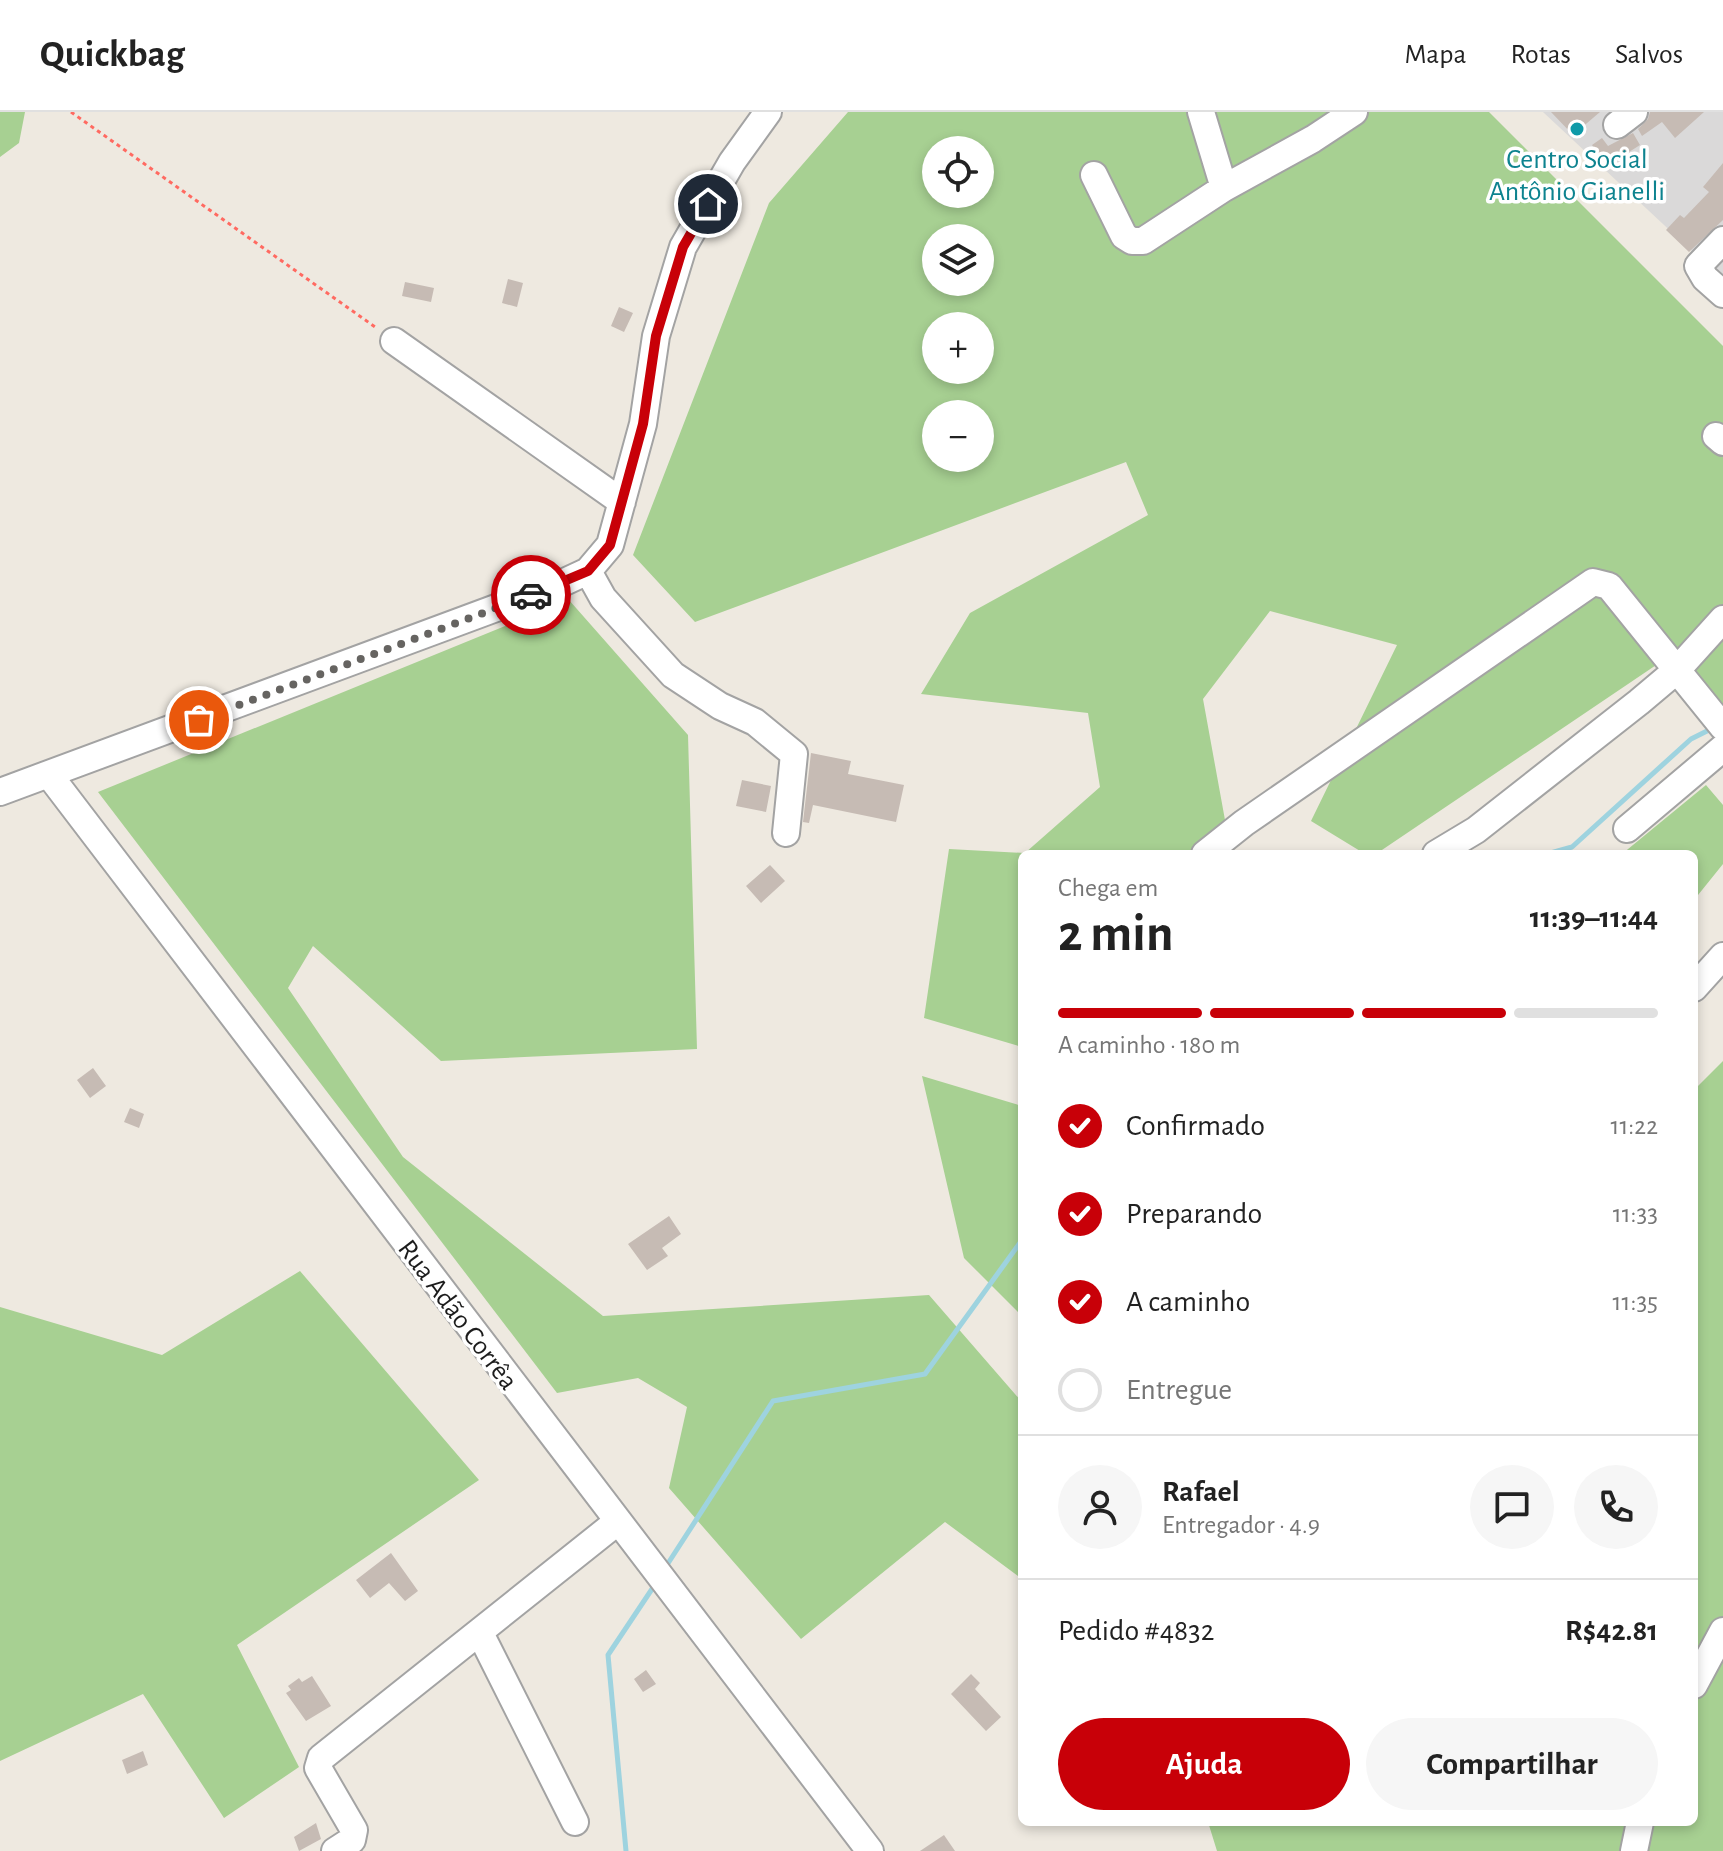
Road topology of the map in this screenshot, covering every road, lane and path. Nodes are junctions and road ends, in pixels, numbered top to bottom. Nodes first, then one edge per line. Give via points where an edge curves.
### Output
1 (71, 112) edge
2 (768, 112) edge
3 (1201, 112) edge
4 (1354, 112) edge
5 (1094, 175) dead end
6 (1224, 188) junction
7 (1723, 240) edge
8 (1723, 294) edge
9 (394, 341) joint
10 (622, 502) junction
11 (588, 571) junction
12 (1723, 619) edge
13 (1677, 670) junction
14 (1723, 727) edge
15 (1723, 748) edge
16 (50, 776) junction
17 (0, 792) edge
18 (1627, 829) dead end
19 (786, 833) dead end
20 (1210, 850) edge
21 (1443, 850) edge
22 (1723, 956) edge
23 (1698, 984) edge
24 (617, 1522) junction
25 (1723, 1631) edge
26 (480, 1633) junction
27 (1698, 1678) edge
28 (575, 1822) dead end
29 (1639, 1826) edge
30 (335, 1851) edge
31 (870, 1851) edge
32 (1634, 1851) edge

1 - 9 path
2 - 10 street via 683,247 656,336 643,424
3 - 6 street
4 - 6 street
5 - 6 street via 1124,236 1132,241 1143,241
7 - 8 street via 1698,266
9 - 10 street
10 - 11 street via 610,545
11 - 16 street
11 - 19 street via 603,598 673,675 755,722 794,754
12 - 13 street
13 - 14 street
13 - 20 street via 1609,586 1593,582
13 - 21 street via 1476,830
15 - 18 street
16 - 17 street
16 - 24 street, Rua Adão Corrêa
22 - 23 street
24 - 26 street
24 - 31 street, Rua Adão Corrêa
25 - 27 street
26 - 28 street
26 - 30 street via 321,1758 318,1768 354,1830 352,1840
29 - 32 street

